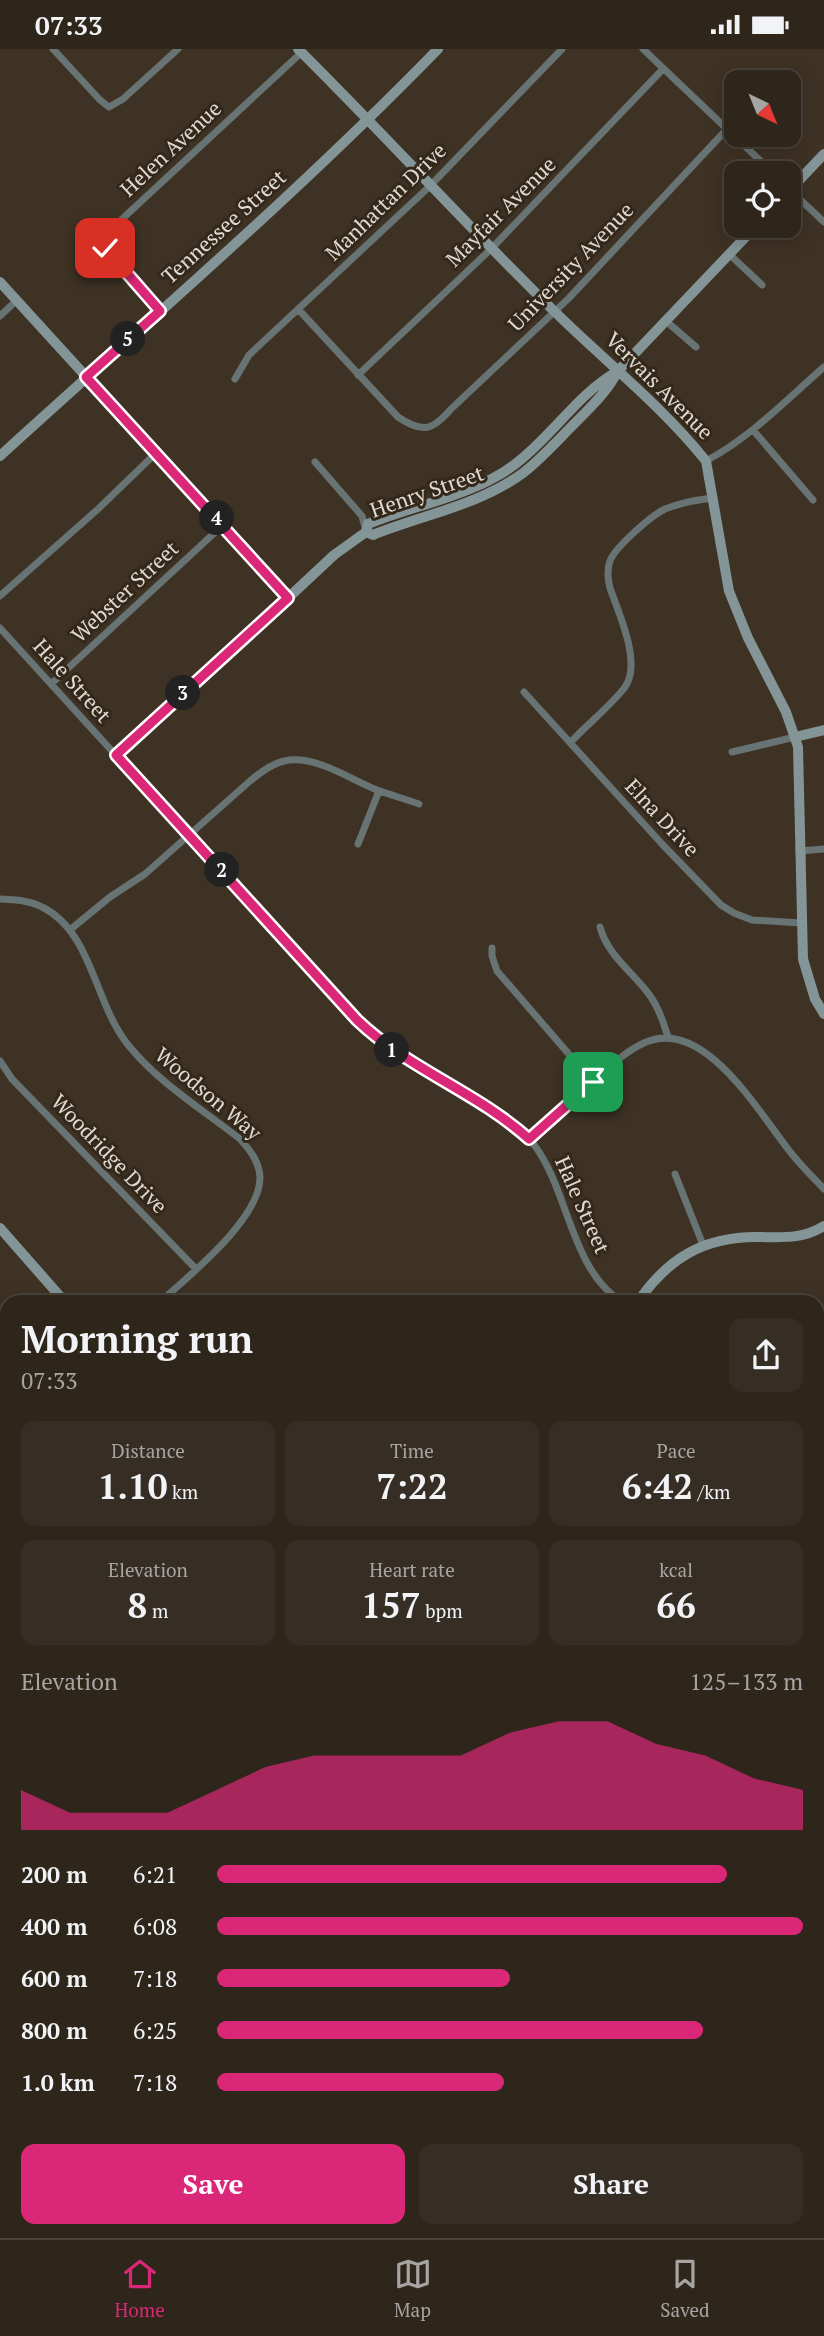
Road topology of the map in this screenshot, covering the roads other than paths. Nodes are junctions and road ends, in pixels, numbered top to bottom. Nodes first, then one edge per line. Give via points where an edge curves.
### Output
1 (52, 49) edge
2 (162, 49) edge
3 (178, 49) edge
4 (438, 49) edge
5 (562, 49) edge
6 (643, 49) edge
7 (300, 51) edge
8 (169, 57) junction
9 (663, 69) junction
10 (368, 120) junction
11 (724, 126) edge
12 (724, 132) edge
13 (746, 147) edge
14 (824, 154) edge
15 (760, 161) edge
16 (801, 178) edge
17 (430, 186) junction
18 (801, 200) edge
19 (824, 222) edge
20 (744, 238) edge
21 (492, 248) junction
22 (729, 254) junction
23 (0, 282) edge
24 (762, 285) dead end
25 (17, 300) junction
26 (298, 309) junction
27 (160, 311) junction
28 (555, 311) junction
29 (0, 316) edge
30 (666, 321) junction
31 (696, 347) dead end
32 (824, 367) edge
33 (618, 371) junction
34 (358, 375) junction
35 (86, 377) junction
36 (235, 379) dead end
37 (753, 430) junction
38 (156, 453) junction
39 (0, 456) edge
40 (315, 461) dead end
41 (706, 461) junction
42 (712, 498) junction
43 (813, 500) dead end
44 (223, 525) junction
45 (366, 532) junction
46 (0, 596) edge
47 (288, 598) junction
48 (0, 628) edge
49 (51, 684) junction
50 (524, 692) dead end
51 (824, 730) edge
52 (795, 737) junction
53 (571, 742) junction
54 (732, 752) dead end
55 (116, 755) junction
56 (379, 791) junction
57 (419, 804) dead end
58 (189, 835) junction
59 (358, 843) dead end
60 (824, 849) edge
61 (799, 851) junction
62 (0, 899) edge
63 (801, 923) junction
64 (600, 927) dead end
65 (71, 929) junction
66 (492, 948) dead end
67 (824, 1014) edge
68 (667, 1037) junction
69 (0, 1061) edge
70 (593, 1082) junction
71 (529, 1139) junction
72 (675, 1174) dead end
73 (824, 1189) edge
74 (824, 1226) edge
75 (0, 1228) edge
76 (703, 1245) junction
77 (196, 1269) junction
78 (59, 1295) edge
79 (168, 1295) edge
80 (613, 1295) edge
81 (643, 1295) edge

1 - 8 street via 109,107
2 - 8 street
3 - 8 street
4 - 10 street, Tennessee Street
5 - 17 street, Manhattan Drive
6 - 9 street
7 - 10 street, Vervais Avenue
7 - 27 street, Helen Avenue via 106,234 105,248
9 - 11 street
9 - 21 street, Mayfair Avenue
10 - 17 street, Vervais Avenue
10 - 27 street, Tennessee Street
12 - 28 street, University Avenue
13 - 15 street
14 - 16 street
17 - 21 street, Vervais Avenue
17 - 26 street, Manhattan Drive
18 - 19 street
20 - 22 street, Henry Street
21 - 28 street, Vervais Avenue
21 - 34 street, Mayfair Avenue
22 - 24 street
22 - 30 street, Henry Street
23 - 25 street
25 - 29 street
25 - 35 street
26 - 34 street
26 - 36 street, Manhattan Drive via 249,355
27 - 35 street, Tennessee Street
28 - 33 street, Vervais Avenue
28 - 34 street, University Avenue via 437,424 422,428 407,423
30 - 31 street
30 - 33 street, Henry Street
32 - 37 street
33 - 41 street, Vervais Avenue
33 - 45 street, Henry Street via 599,381 530,451 496,477 369,524
35 - 38 street
35 - 39 street, Tennessee Street
37 - 41 street
37 - 43 street
38 - 44 street
38 - 46 street
40 - 45 street via 362,516
41 - 42 street, Vervais Avenue
42 - 52 street, Vervais Avenue via 732,601
42 - 53 street via 661,511 609,562 610,588 632,670 626,685
44 - 47 street
44 - 49 street, Webster Street
45 - 47 street, Henry Street
47 - 55 street, Henry Street
48 - 49 street, Hale Street
49 - 55 street, Hale Street
50 - 53 street, Elna Drive
51 - 52 street
52 - 54 street
52 - 61 street, Vervais Avenue
53 - 63 street, Elna Drive via 721,905 752,920
55 - 58 street, Hale Street
56 - 57 street
56 - 58 street via 312,762 282,761 265,769
56 - 59 street
58 - 65 street
58 - 71 street, Hale Street via 378,1040 502,1117
60 - 61 street
61 - 63 street, Vervais Avenue
62 - 65 street, Woodson Way via 40,906
63 - 67 street, Vervais Avenue via 807,979
64 - 68 street via 603,939 661,1014
65 - 77 street, Woodson Way via 126,1043 149,1068 240,1139 258,1164 257,1196 249,1211
66 - 70 street via 498,971
68 - 70 street via 623,1055
68 - 73 street via 698,1047 713,1058
69 - 77 street, Woodridge Drive via 12,1079
70 - 71 street
71 - 80 street, Hale Street via 557,1187 595,1277
72 - 76 street
74 - 76 street via 790,1238 736,1238
75 - 78 street
76 - 81 street via 673,1262
77 - 79 street, Woodson Way

